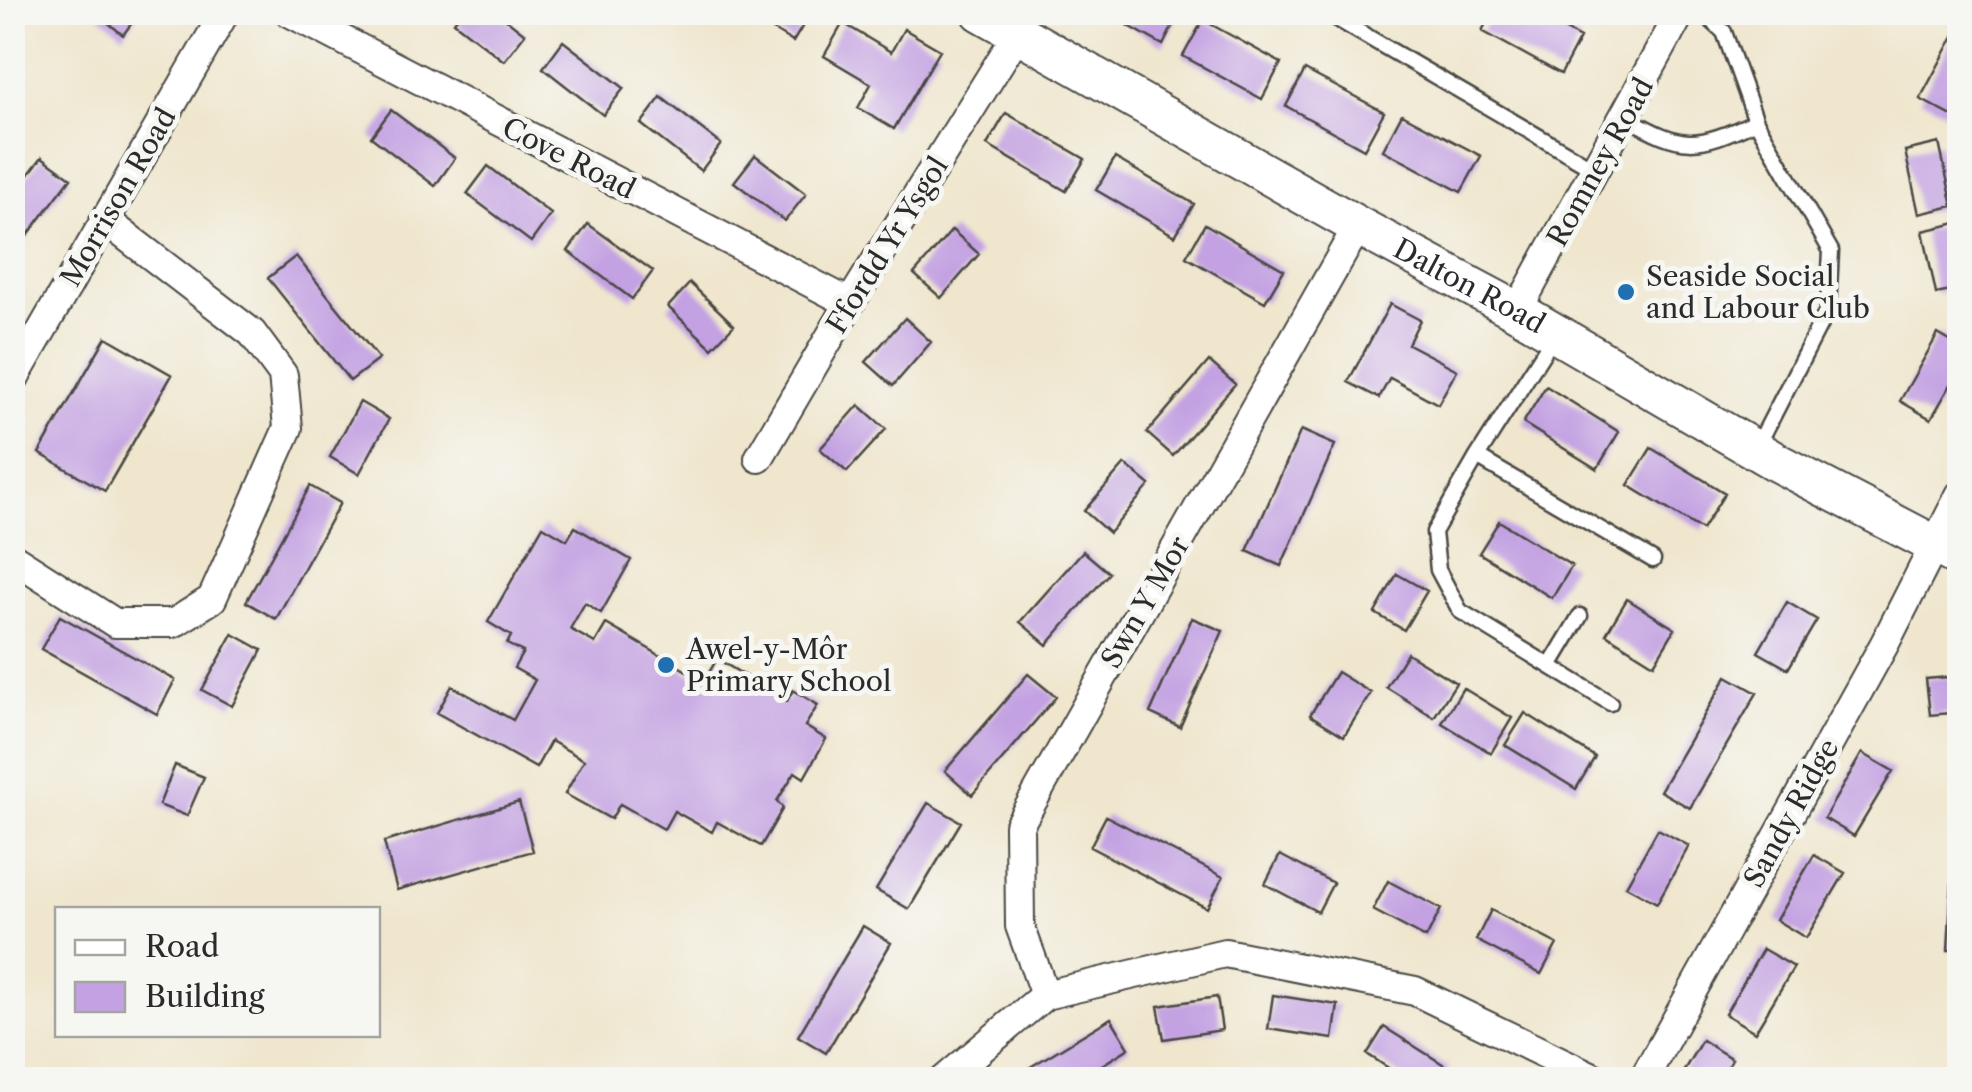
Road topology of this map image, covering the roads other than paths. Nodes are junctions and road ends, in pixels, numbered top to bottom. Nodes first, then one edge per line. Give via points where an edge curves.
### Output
1 (224, 12) edge
2 (289, 12) edge
3 (981, 12) edge
4 (1325, 12) edge
5 (1681, 12) edge
6 (1702, 12) edge
7 (1018, 33) junction
8 (1626, 116) junction
9 (1756, 121) junction
10 (1596, 170) junction
11 (105, 220) junction
12 (1358, 226) junction
13 (850, 302) junction
14 (1516, 311) junction
15 (1554, 335) junction
16 (14, 374) edge
17 (1755, 450) junction
18 (1477, 457) junction
19 (759, 458) dead end
20 (1960, 495) edge
21 (1947, 552) edge
22 (12, 557) edge
23 (1653, 560) dead end
24 (1580, 616) dead end
25 (1550, 666) junction
26 (1610, 703) dead end
27 (1045, 995) junction
28 (944, 1080) edge
29 (1599, 1080) edge
30 (1644, 1080) edge

1 - 11 street, Morrison Road
2 - 13 street, Cove Road
3 - 7 street, Dalton Road
4 - 10 lane
5 - 8 street, Romney Road
6 - 9 lane via 1724,32
7 - 12 street, Dalton Road
7 - 13 street, Ffordd Yr Ysgol
8 - 9 lane via 1666,140 1696,142
8 - 10 street, Romney Road
9 - 17 lane via 1831,251 1828,309
10 - 14 street, Romney Road
11 - 16 street, Morrison Road
11 - 22 street via 252,334 283,375 288,428 212,599 174,622 115,623
12 - 14 street, Dalton Road
12 - 27 street, Swn Y Mor via 1019,825 1020,926
13 - 19 street, Ffordd Yr Ysgol
14 - 15 street, Dalton Road
15 - 17 street, Dalton Road
15 - 18 lane
17 - 21 street, Dalton Road
18 - 23 lane
18 - 25 lane via 1434,532 1438,570 1460,611
20 - 21 street, Sandy Ridge
21 - 30 street, Sandy Ridge
24 - 25 lane
25 - 26 lane
27 - 28 street
27 - 29 street via 1225,954 1415,991

